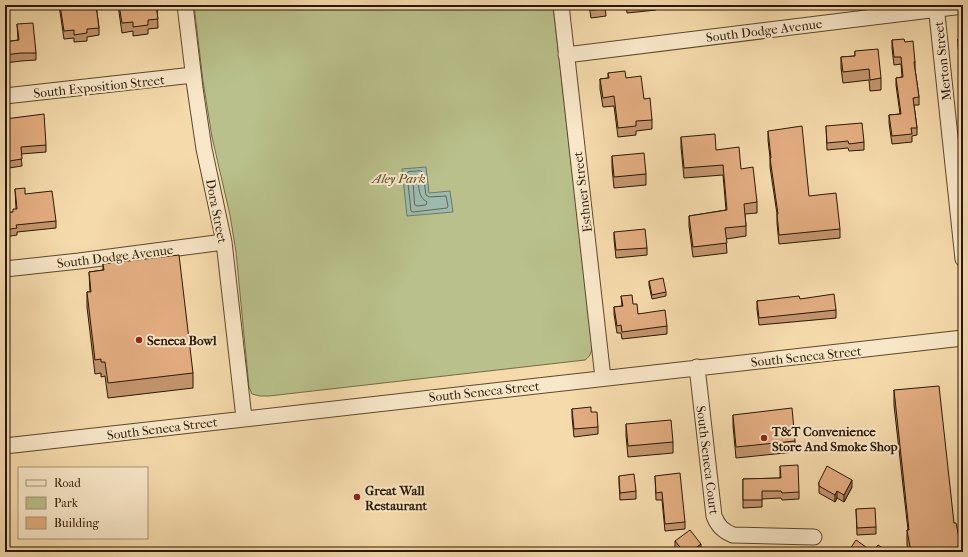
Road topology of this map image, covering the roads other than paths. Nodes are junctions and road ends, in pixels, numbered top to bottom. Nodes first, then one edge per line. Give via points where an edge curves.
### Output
1 (185, 5) edge
2 (560, 5) edge
3 (963, 6) edge
4 (936, 7) edge
5 (566, 55) junction
6 (193, 75) junction
7 (5, 96) edge
8 (224, 242) junction
9 (963, 259) edge
10 (5, 269) edge
11 (963, 338) edge
12 (697, 368) junction
13 (603, 378) junction
14 (244, 418) junction
15 (5, 446) edge
16 (814, 537) dead end

1 - 6 street, Dora Street
2 - 5 street, Esthner Street
3 - 4 street, South Dodge Avenue
4 - 5 street, South Dodge Avenue
4 - 9 street, Merton Street
5 - 13 street, Esthner Street
6 - 7 street, South Exposition Street
6 - 8 street, Dora Street via 204,149
8 - 10 street, South Dodge Avenue via 79,262
8 - 14 street, Dora Street
11 - 12 street, South Seneca Street
12 - 13 street, South Seneca Street
12 - 16 street, South Seneca Court via 714,516 721,528 732,535
13 - 14 street, South Seneca Street
14 - 15 street, South Seneca Street

